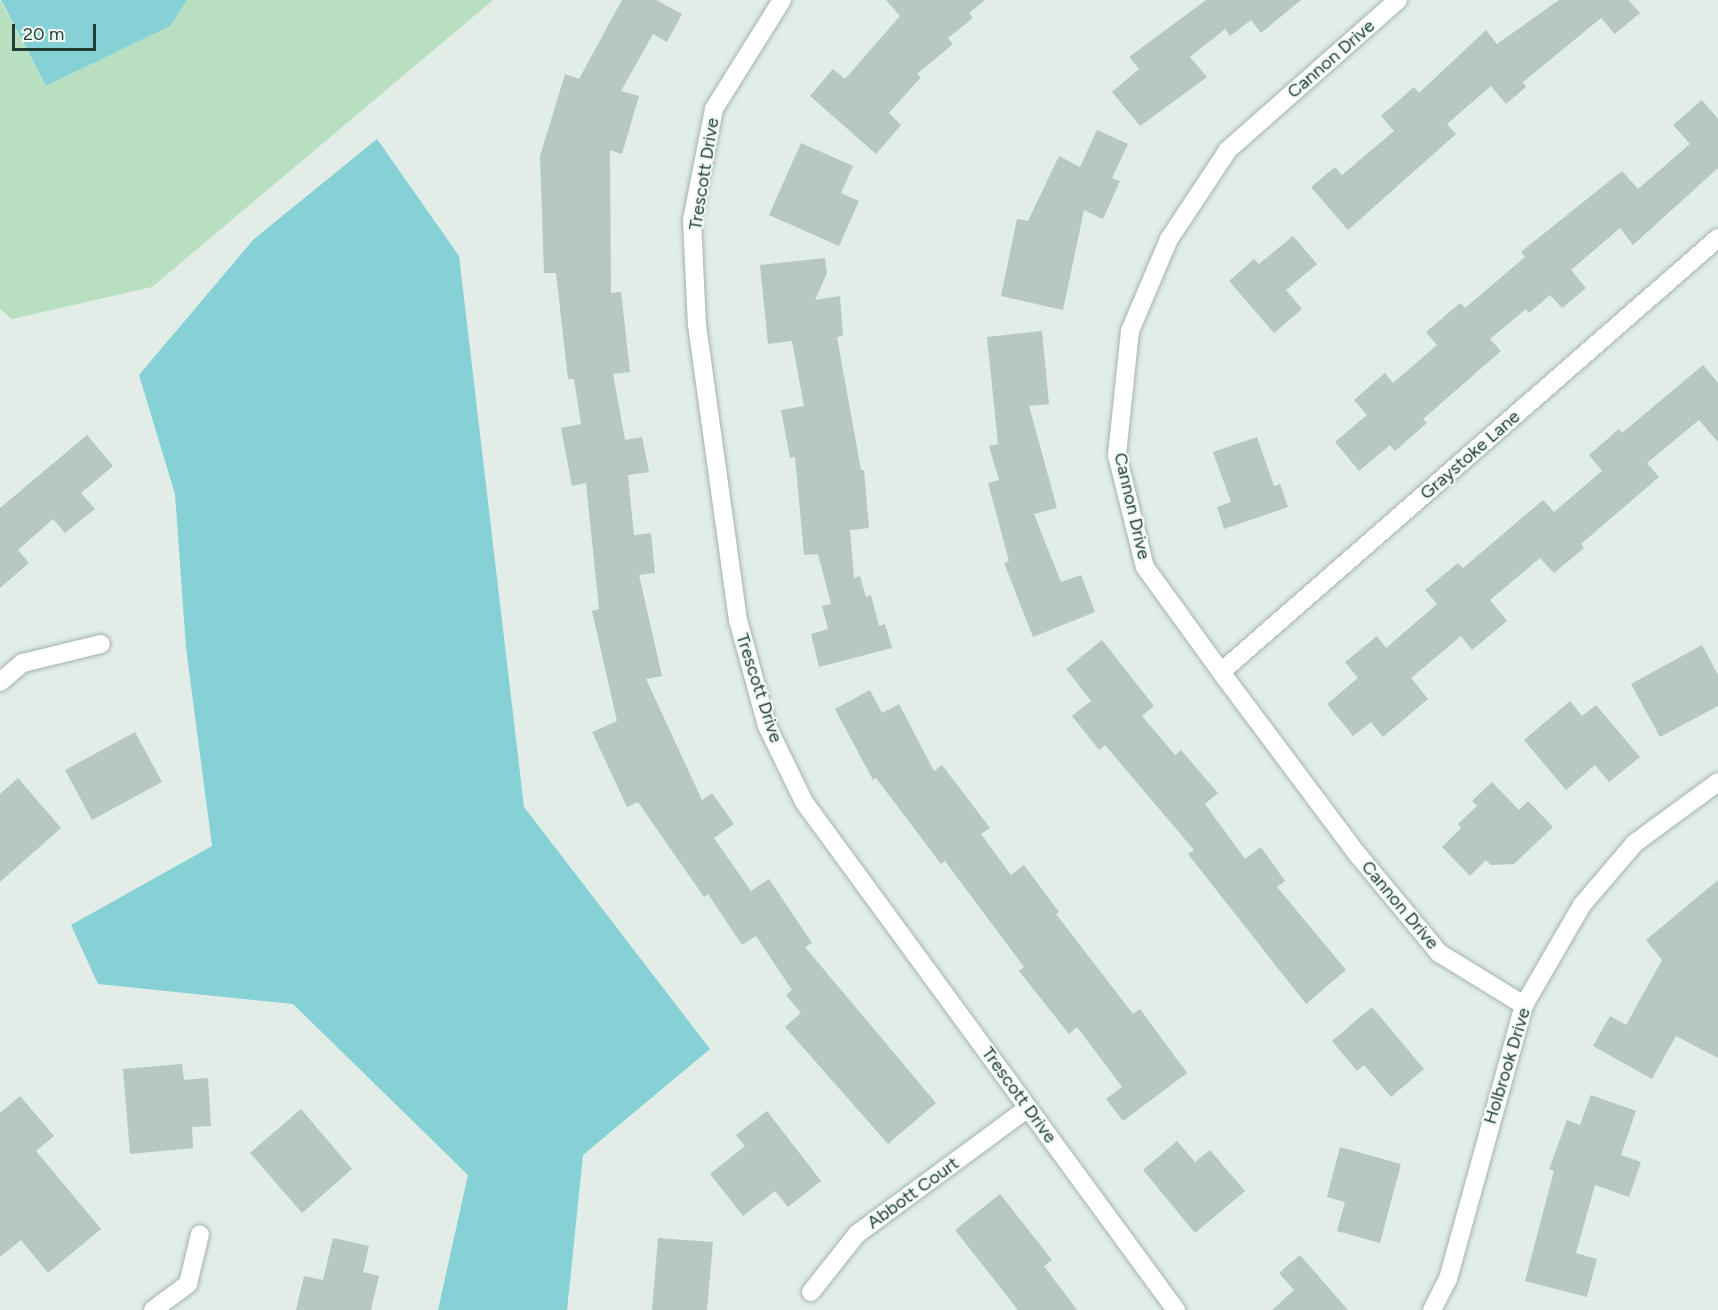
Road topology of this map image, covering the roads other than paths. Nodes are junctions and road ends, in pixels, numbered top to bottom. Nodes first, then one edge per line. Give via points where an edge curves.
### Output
1 (782, 0) edge
2 (1398, 0) edge
3 (1718, 238) edge
4 (101, 644) dead end
5 (1221, 672) junction
6 (0, 682) edge
7 (1718, 782) edge
8 (1524, 1005) junction
9 (1028, 1108) junction
10 (200, 1234) dead end
11 (811, 1292) dead end
12 (153, 1310) edge
13 (1176, 1310) edge
14 (1432, 1310) edge

1 - 9 street, Trescott Drive via 714,109 692,220 697,325 738,620 767,726 804,802
2 - 5 street, Cannon Drive via 1228,150 1169,239 1130,331 1117,455 1145,567
3 - 5 street, Graystoke Lane
4 - 6 street via 23,663
5 - 8 street, Cannon Drive via 1358,855 1439,953
7 - 8 street, Holbrook Drive via 1635,843 1582,905
8 - 14 street, Holbrook Drive via 1448,1278
9 - 11 street, Abbott Court via 857,1234
9 - 13 street, Trescott Drive
10 - 12 street via 188,1284

